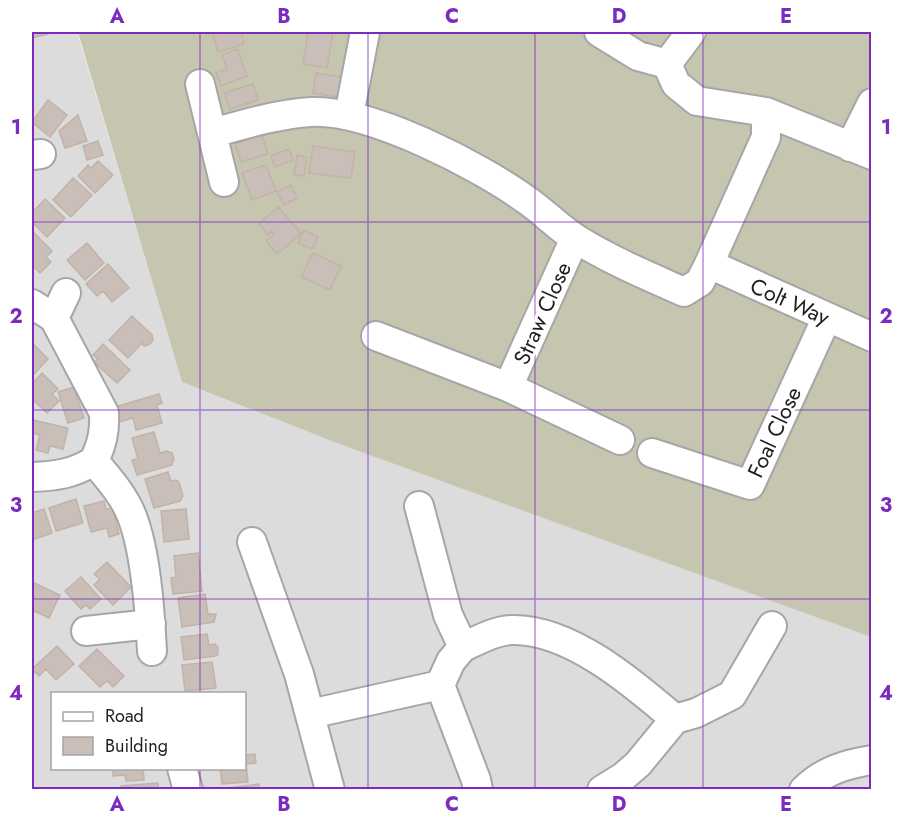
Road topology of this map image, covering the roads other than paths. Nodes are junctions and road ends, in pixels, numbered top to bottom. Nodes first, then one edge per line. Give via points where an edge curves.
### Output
1 (365, 32) edge
2 (599, 32) edge
3 (691, 32) edge
4 (667, 64) junction
5 (200, 84) dead end
6 (872, 103) edge
7 (766, 112) junction
8 (349, 115) junction
9 (213, 133) junction
10 (861, 151) edge
11 (224, 182) dead end
12 (575, 238) junction
13 (709, 264) junction
14 (50, 305) edge
15 (827, 317) junction
16 (376, 336) dead end
17 (872, 337) edge
18 (508, 387) junction
19 (621, 440) dead end
20 (652, 453) dead end
21 (94, 461) junction
22 (32, 477) edge
23 (419, 506) dead end
24 (252, 542) dead end
25 (772, 626) dead end
26 (86, 631) dead end
27 (463, 647) junction
28 (440, 685) junction
29 (310, 714) junction
30 (667, 729) junction
31 (872, 760) edge
32 (183, 770) edge
33 (188, 789) edge
34 (330, 789) edge
35 (478, 789) edge
36 (602, 789) edge
37 (804, 789) edge

1 - 8 street
2 - 4 street via 638,56
3 - 4 street
4 - 7 street via 676,84 697,101
5 - 9 street
6 - 10 street
7 - 10 street
7 - 13 street via 766,137
8 - 9 street via 311,112 264,119
8 - 12 street via 479,169
9 - 11 street
12 - 13 street via 684,292 700,282
12 - 18 street, Straw Close
13 - 15 street, Colt Way
14 - 21 street via 104,413 105,430
15 - 17 street, Colt Way
15 - 20 street, Foal Close via 750,485
16 - 18 street, Straw Close
18 - 19 street, Straw Close
21 - 22 street via 77,471
21 - 26 street via 131,513 139,539 151,638
23 - 27 street via 448,615
24 - 29 street
25 - 30 street via 732,695
27 - 28 street
27 - 30 street via 509,630 532,631 558,639 630,681
28 - 29 street
28 - 35 street
29 - 34 street
30 - 36 street via 623,777
31 - 37 street via 849,763 816,778
32 - 33 street

